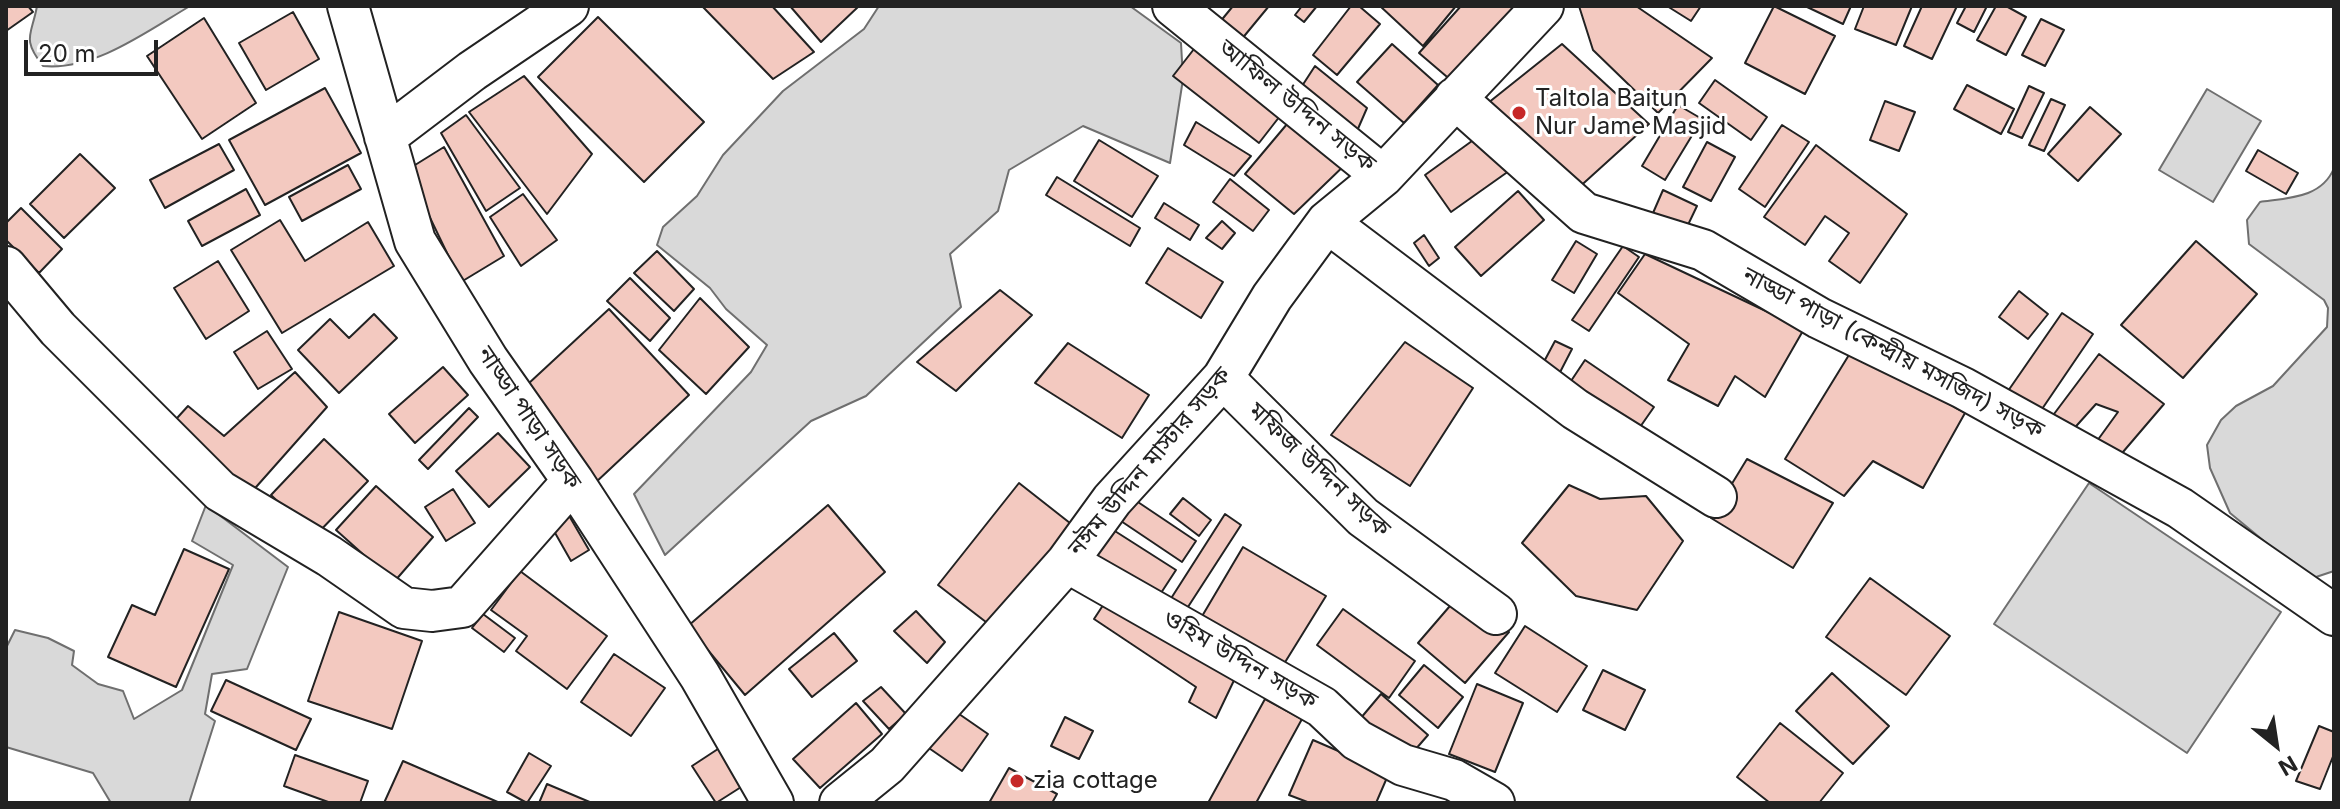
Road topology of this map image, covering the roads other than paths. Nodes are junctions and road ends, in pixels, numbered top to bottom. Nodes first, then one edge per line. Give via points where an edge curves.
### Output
1 (348, 6) edge
2 (568, 6) edge
3 (1173, 6) edge
4 (1543, 6) edge
5 (1455, 98) junction
6 (385, 137) junction
7 (1383, 176) junction
8 (1327, 222) junction
9 (6, 267) edge
10 (1223, 378) junction
11 (573, 481) junction
12 (1716, 497) dead end
13 (1067, 562) junction
14 (1496, 614) dead end
15 (2334, 615) edge
16 (769, 802) edge
17 (840, 803) edge
18 (1494, 803) edge

1 - 6 street, নাড্ডা পাড়া সড়ক
2 - 6 street
3 - 7 street, আফিল উদ্দিন সড়ক
4 - 5 street, নঈম উদ্দিন মাস্টার সড়ক
5 - 7 street, নঈম উদ্দিন মাস্টার সড়ক
5 - 15 street, নাড্ডা পাড়া (কেন্দ্রীয় মসজিদ) সড়ক via 1584,213 1703,250 1819,318 1963,388 2180,508
6 - 11 street, নাড্ডা পাড়া সড়ক via 415,241 488,360
7 - 8 street, নঈম উদ্দিন মাস্টার সড়ক
8 - 10 street, নঈম উদ্দিন মাস্টার সড়ক via 1272,297
8 - 12 street via 1575,409
9 - 11 street via 58,329 220,491 404,608 462,607
10 - 13 street, নঈম উদ্দিন মাস্টার সড়ক via 1112,500
10 - 14 street, মফিজ উদ্দিন সড়ক via 1363,517
11 - 16 street, নাড্ডা পাড়া সড়ক via 700,676
13 - 17 street, নঈম উদ্দিন মাস্টার সড়ক via 887,765
13 - 18 street, ওহিম উদ্দিন সড়ক via 1322,707 1357,740 1403,765 1454,780

